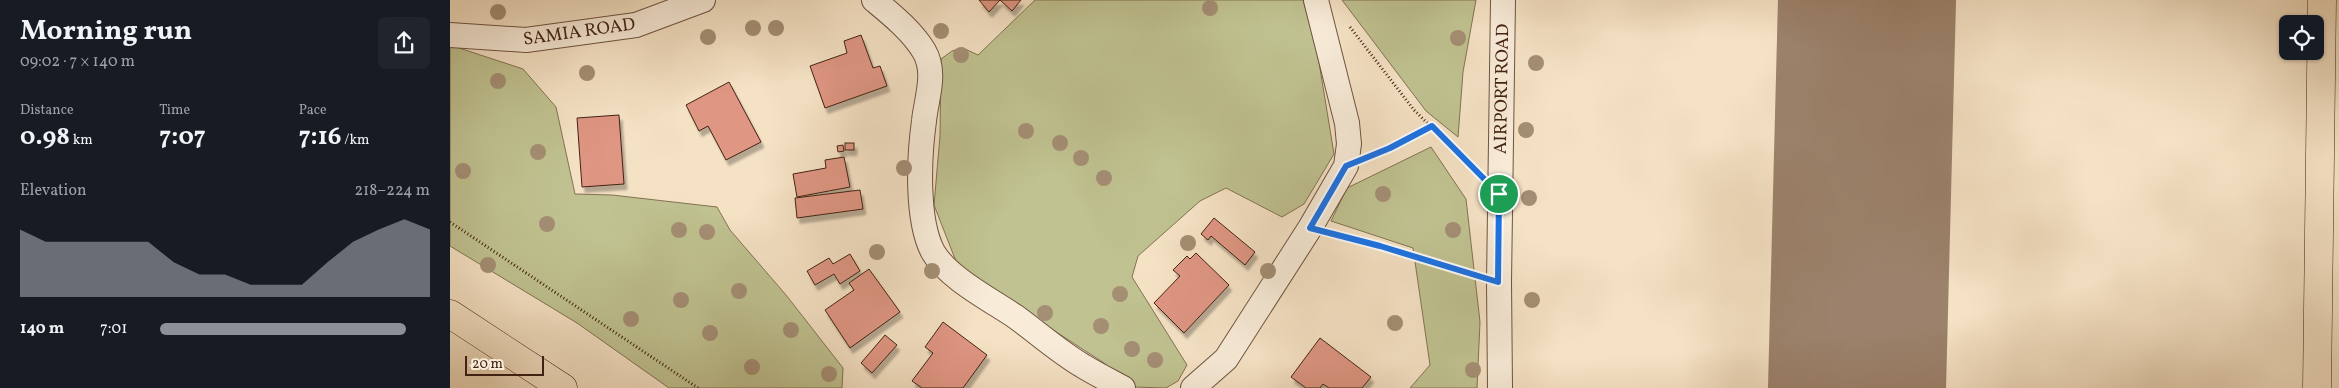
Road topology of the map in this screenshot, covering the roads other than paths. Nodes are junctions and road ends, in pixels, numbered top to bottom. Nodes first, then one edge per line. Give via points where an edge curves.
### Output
1 (703, 0) edge
2 (874, 0) edge
3 (1316, 0) edge
4 (1503, 0) edge
5 (2322, 0) edge
6 (450, 35) edge
7 (450, 314) edge
8 (563, 388) edge
9 (1123, 388) edge
10 (1193, 388) edge
11 (1500, 388) edge
12 (2317, 388) edge

1 - 6 street, SAMIA ROAD via 636,25 526,40
2 - 9 street via 910,32 925,52 930,69 920,189 926,234 933,252 946,270 1082,366
3 - 10 street via 1347,123 1346,166 1226,359
4 - 11 street, AIRPORT ROAD via 1498,282
5 - 12 highway
7 - 8 highway

